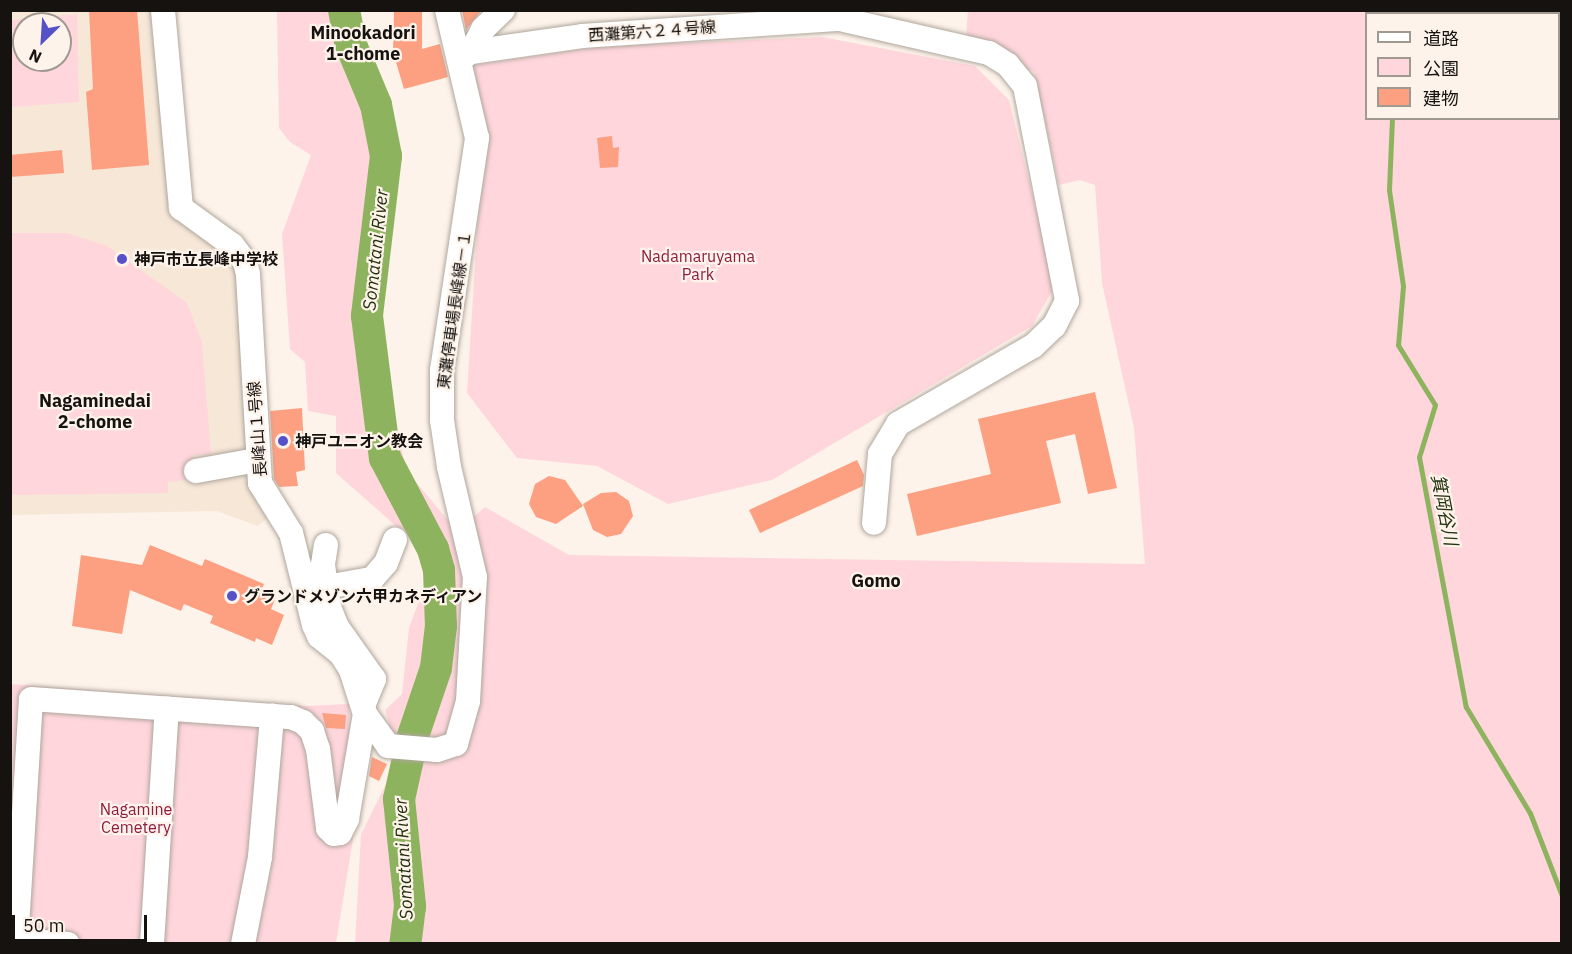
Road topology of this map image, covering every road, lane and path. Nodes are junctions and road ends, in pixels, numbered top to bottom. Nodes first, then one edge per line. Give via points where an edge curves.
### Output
1 (162, 10) edge
2 (447, 10) edge
3 (503, 10) edge
4 (465, 56) junction
5 (256, 460) junction
6 (196, 471) dead end
7 (874, 523) dead end
8 (395, 540) dead end
9 (326, 545) dead end
10 (326, 587) junction
11 (167, 708) junction
12 (364, 709) junction
13 (272, 716) junction
14 (14, 941) edge
15 (68, 944) edge
16 (153, 944) edge
17 (243, 944) edge

1 - 5 street, 長峰山１号線 via 181,208 232,245 245,262 248,274
2 - 4 street
3 - 4 street via 483,29
4 - 7 street, 西灘第六２４号線 via 582,36 840,19 989,53 1008,65 1025,86 1067,301 1054,326 1033,346 898,424 880,454
4 - 12 street, 東灘停車場長峰線－１ via 477,138 442,370 442,420 475,577 468,701 456,744 437,750 388,746
5 - 6 street
5 - 12 street, 長峰山１号線 via 260,483 291,533 314,625 319,636 341,654 351,670
8 - 10 street via 386,563 372,579
9 - 10 street via 322,565
10 - 12 street via 337,627 374,679
11 - 13 street
11 - 14 street via 31,699
11 - 16 street
12 - 13 street, 長峰山１号線 via 347,819 340,833 334,834 328,828 325,786 312,731 291,717
13 - 17 street via 260,857
14 - 15 street

